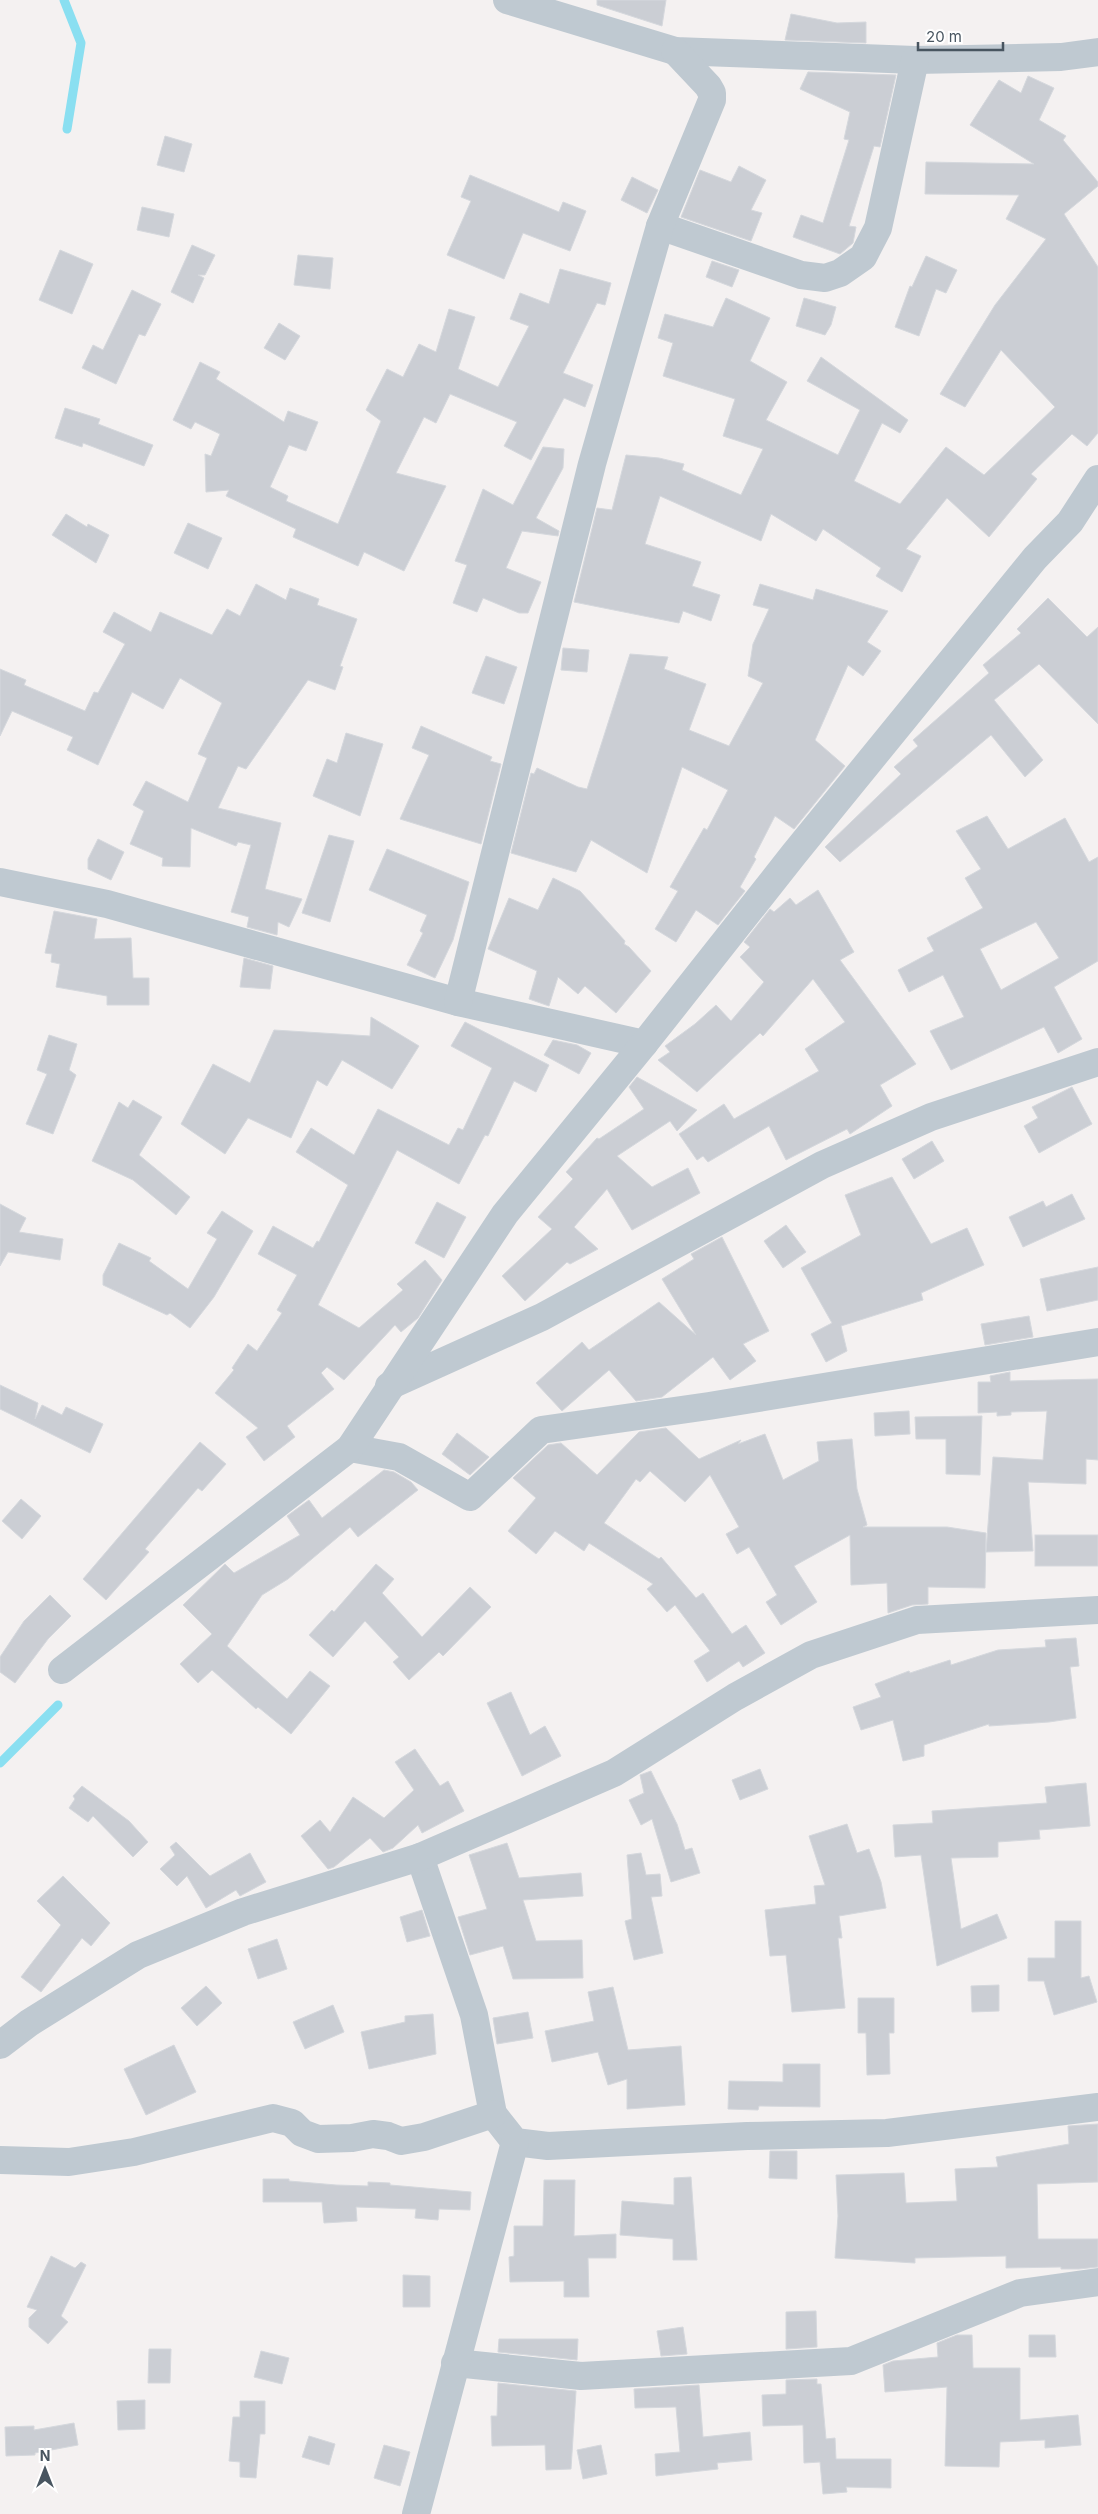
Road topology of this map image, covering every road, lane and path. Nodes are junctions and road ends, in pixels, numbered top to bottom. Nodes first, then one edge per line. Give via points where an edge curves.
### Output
1 (508, 0) edge
2 (547, 7) edge
3 (675, 51) junction
4 (1098, 52) edge
5 (915, 60) junction
6 (660, 226) junction
7 (1098, 479) edge
8 (0, 882) edge
9 (458, 1002) junction
10 (644, 1044) junction
11 (1098, 1062) edge
12 (1098, 1342) edge
13 (390, 1386) junction
14 (350, 1448) junction
15 (1098, 1610) edge
16 (62, 1670) dead end
17 (420, 1857) junction
18 (0, 2045) edge
19 (1098, 2107) edge
20 (493, 2114) junction
21 (515, 2142) junction
22 (0, 2160) edge
23 (1098, 2282) edge
24 (455, 2363) junction
25 (416, 2514) edge

1 - 2 street
2 - 3 street
3 - 5 street
3 - 6 street via 708,86 712,100
4 - 5 street via 1061,57
5 - 6 street via 878,228 863,257 840,274 825,278 801,275
6 - 9 street via 592,464
7 - 10 street via 1070,522 1035,558
8 - 9 street via 107,904
9 - 10 street
10 - 13 street via 505,1214
11 - 13 street via 931,1118 822,1165 542,1317
12 - 14 street via 541,1430 470,1497 399,1457
13 - 14 street
14 - 16 street
15 - 17 street via 917,1620 811,1655 735,1697 614,1773
17 - 18 street via 243,1912 138,1955 29,2022
17 - 20 street via 474,2015
19 - 21 street via 887,2132 548,2146
20 - 21 street
20 - 22 street via 424,2137 401,2140 373,2134 318,2139 302,2133 292,2123 273,2118 134,2152 69,2162
21 - 24 street
23 - 24 street via 1020,2293 851,2361 581,2376
24 - 25 street

